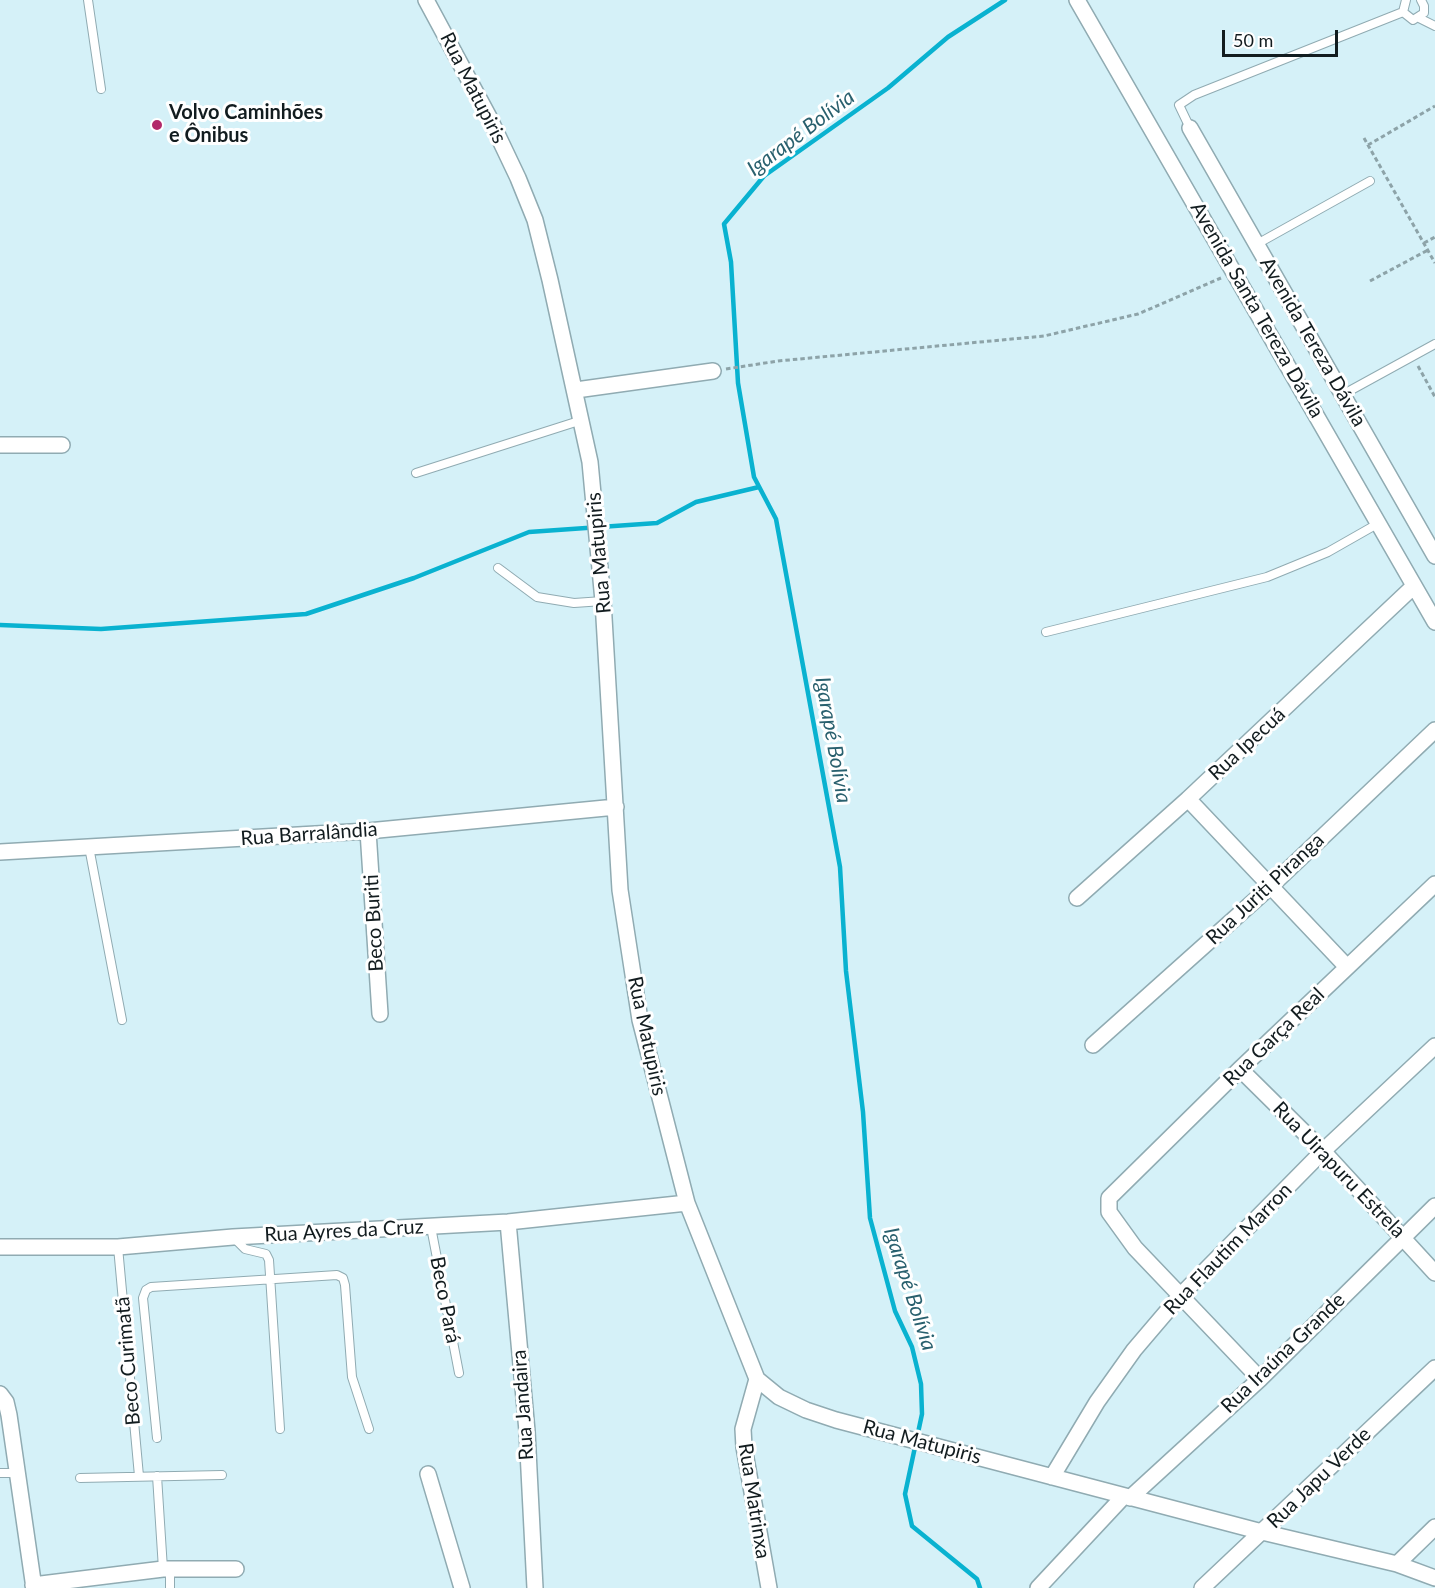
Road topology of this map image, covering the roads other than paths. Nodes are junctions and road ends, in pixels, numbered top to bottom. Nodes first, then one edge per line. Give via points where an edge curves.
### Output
1 (88, 0) edge
2 (426, 0) edge
3 (1077, 0) edge
4 (1406, 0) edge
5 (1421, 0) edge
6 (1403, 12) junction
7 (1419, 18) junction
8 (1435, 26) edge
9 (100, 89) dead end
10 (1190, 128) joint
11 (1370, 181) dead end
12 (1257, 244) junction
13 (1435, 344) edge
14 (713, 371) road end
15 (576, 390) junction
16 (1342, 395) junction
17 (582, 420) junction
18 (62, 445) dead end
19 (0, 446) edge
20 (416, 473) dead end
21 (1379, 523) junction
22 (1435, 556) edge
23 (498, 568) dead end
24 (1414, 586) junction
25 (603, 601) junction
26 (1435, 622) edge
27 (1046, 632) dead end
28 (1435, 730) edge
29 (1188, 799) junction
30 (616, 807) junction
31 (368, 831) junction
32 (89, 847) junction
33 (0, 852) edge
34 (1435, 884) edge
35 (1272, 885) junction
36 (1077, 898) dead end
37 (1347, 968) junction
38 (380, 1014) dead end
39 (122, 1020) dead end
40 (1093, 1045) dead end
41 (1435, 1046) edge
42 (1240, 1069) junction
43 (1323, 1151) junction
44 (687, 1203) junction
45 (1435, 1206) edge
46 (508, 1222) junction
47 (431, 1227) junction
48 (1403, 1236) junction
49 (233, 1237) junction
50 (0, 1247) edge
51 (118, 1247) junction
52 (1435, 1273) edge
53 (270, 1279) junction
54 (1180, 1296) junction
55 (1435, 1368) edge
56 (459, 1373) dead end
57 (757, 1379) junction
58 (1260, 1379) junction
59 (3, 1398) edge
60 (280, 1429) dead end
61 (369, 1429) dead end
62 (157, 1438) dead end
63 (0, 1473) edge
64 (16, 1473) junction
65 (428, 1474) dead end
66 (222, 1475) dead end
67 (139, 1476) junction
68 (157, 1476) junction
69 (1052, 1477) junction
70 (80, 1478) dead end
71 (1127, 1497) junction
72 (1435, 1527) edge
73 (1262, 1532) junction
74 (1397, 1564) junction
75 (166, 1569) junction
76 (236, 1569) dead end
77 (1435, 1578) edge
78 (34, 1587) edge
79 (170, 1588) edge
80 (462, 1588) edge
81 (535, 1588) edge
82 (769, 1588) edge
83 (1038, 1588) edge
84 (1202, 1588) edge

1 - 9 lane
2 - 15 street, Rua Matupiris via 489,117 535,220
3 - 21 street, Avenida Santa Tereza Dávila
4 - 6 lane
5 - 7 lane via 1425,9
6 - 7 lane via 1410,19
6 - 10 lane via 1194,95 1179,105
7 - 8 lane
10 - 12 street, Avenida Tereza Dávila
11 - 12 lane
12 - 16 street, Avenida Tereza Dávila
13 - 16 lane
14 - 15 street
15 - 17 street, Rua Matupiris
16 - 22 street, Avenida Tereza Dávila
17 - 20 lane
17 - 25 street, Rua Matupiris via 590,462
18 - 19 street
21 - 24 street, Avenida Santa Tereza Dávila
21 - 27 lane via 1328,552 1267,577
23 - 25 lane via 537,597 573,603
24 - 26 street, Avenida Santa Tereza Dávila
24 - 29 street, Rua Ipecuá
25 - 30 street, Rua Matupiris
28 - 35 street, Rua Juriti Piranga
29 - 35 street
29 - 36 street, Rua Ipecuá
30 - 31 street, Rua Barralândia
30 - 44 street, Rua Matupiris via 620,890 640,1020
31 - 32 street, Rua Barralândia
31 - 38 street, Beco Buriti
32 - 33 street, Rua Barralândia
32 - 39 lane
34 - 37 street, Rua Garça Real
35 - 37 street
35 - 40 street, Rua Juriti Piranga
37 - 42 street, Rua Garça Real
41 - 43 street, Rua Flautim Marron
42 - 43 street, Rua Uirapuru Estrela
42 - 54 street, Rua Garça Real via 1107,1204 1135,1248
43 - 48 street, Rua Uirapuru Estrela
43 - 54 street, Rua Flautim Marron
44 - 46 street, Rua Ayres da Cruz
44 - 57 street, Rua Matupiris
45 - 48 street, Rua Iraúna Grande
46 - 47 street, Rua Ayres da Cruz
46 - 81 street, Rua Jandaira via 527,1431
47 - 49 street, Rua Ayres da Cruz
47 - 56 lane, Beco Pará
48 - 52 street, Rua Uirapuru Estrela
48 - 58 street, Rua Iraúna Grande
49 - 51 street, Rua Ayres da Cruz
49 - 53 lane via 245,1249 266,1254
50 - 51 street, Rua Ayres da Cruz
51 - 67 lane, Beco Curimatã
53 - 60 lane
53 - 61 lane via 337,1275 343,1278 352,1377
53 - 62 lane via 146,1290 143,1298
54 - 58 street
54 - 69 street, Rua Flautim Marron via 1134,1350
55 - 73 street, Rua Japu Verde
57 - 69 street, Rua Matupiris via 779,1397 806,1410
57 - 82 street, Rua Matrinxa via 743,1429 744,1447
58 - 71 street, Rua Iraúna Grande
59 - 64 street
63 - 64 lane
64 - 78 street
65 - 80 street
66 - 68 lane
67 - 68 lane
67 - 70 lane
68 - 75 lane
69 - 71 street, Rua Matupiris
71 - 73 street, Rua Matupiris
71 - 83 street, Rua Iraúna Grande
72 - 74 street
73 - 74 street, Rua Matupiris
73 - 84 street, Rua Japu Verde
74 - 77 street, Rua Matupiris
75 - 76 street
75 - 78 street
75 - 79 lane

